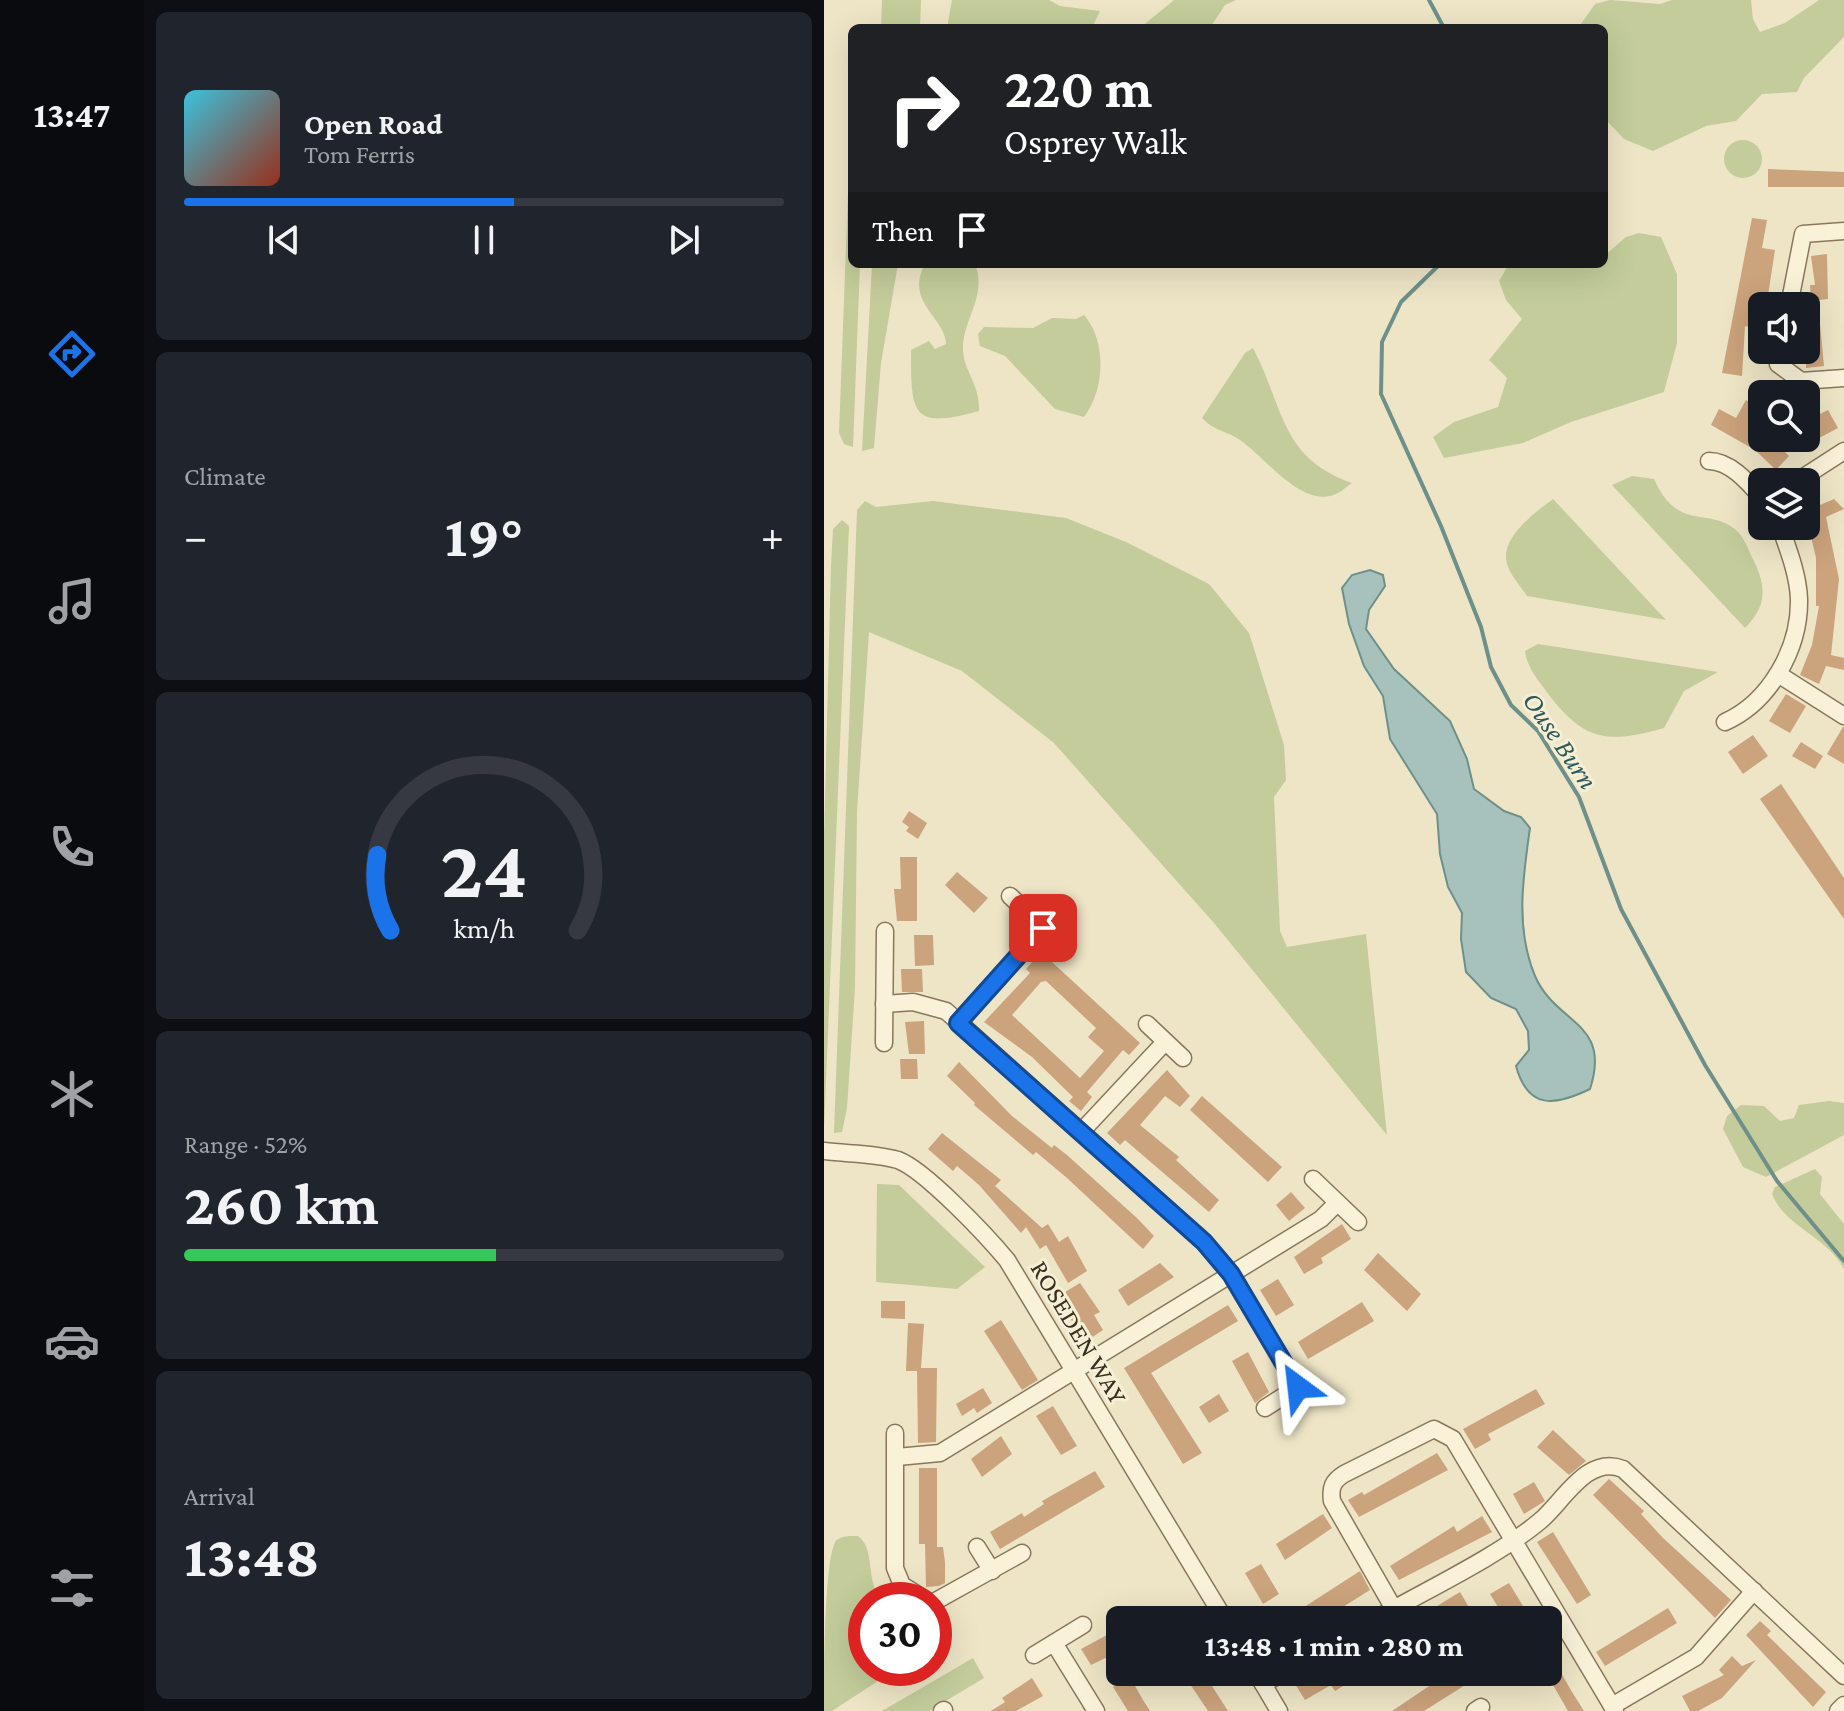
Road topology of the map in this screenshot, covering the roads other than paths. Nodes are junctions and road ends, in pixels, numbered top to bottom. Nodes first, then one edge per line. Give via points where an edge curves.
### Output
1 (1844, 231) edge
2 (1792, 292) edge
3 (1778, 364) edge
4 (1844, 378) edge
5 (1844, 451) edge
6 (1709, 461) dead end
7 (1818, 468) edge
8 (1748, 485) edge
9 (1784, 540) edge
10 (1778, 674) junction
11 (1844, 716) edge
12 (1725, 722) dead end
13 (1010, 896) dead end
14 (1043, 928) junction
15 (885, 931) dead end
16 (1061, 944) dead end
17 (884, 1004) junction
18 (958, 1023) junction
19 (1147, 1024) dead end
20 (1165, 1042) junction
21 (884, 1043) dead end
22 (1183, 1058) dead end
23 (1081, 1132) junction
24 (824, 1151) edge
25 (1313, 1179) dead end
26 (1337, 1203) junction
27 (1358, 1222) dead end
28 (1231, 1274) junction
29 (1074, 1371) junction
30 (1265, 1408) dead end
31 (895, 1433) dead end
32 (897, 1457) junction
33 (1513, 1540) junction
34 (977, 1547) dead end
35 (1022, 1553) dead end
36 (992, 1571) junction
37 (901, 1582) edge
38 (1754, 1591) junction
39 (952, 1592) edge
40 (1217, 1606) edge
41 (1392, 1606) edge
42 (1399, 1606) edge
43 (1083, 1625) dead end
44 (1054, 1643) junction
45 (1034, 1655) dead end
46 (1844, 1676) edge
47 (1265, 1686) edge
48 (1844, 1705) edge
49 (1613, 1708) edge
50 (1096, 1711) edge
51 (1279, 1711) edge
52 (1838, 1711) edge

1 - 2 street via 1803,234
3 - 4 street via 1801,381
5 - 7 street
6 - 8 street via 1719,461
9 - 10 street via 1799,599 1793,638
10 - 11 street
10 - 12 street via 1749,707
13 - 14 street
14 - 16 street
14 - 18 street
15 - 17 street
17 - 18 street via 929,1004
17 - 21 street
18 - 23 street
19 - 20 street
20 - 22 street
20 - 23 street
23 - 28 street via 1204,1242
24 - 29 street, ROSEDEN WAY via 899,1160 916,1171 1007,1260
25 - 26 street
26 - 27 street
26 - 28 street via 1321,1219
28 - 29 street
28 - 30 street via 1298,1387
29 - 32 street via 940,1453
29 - 40 street, ROSEDEN WAY
31 - 32 street
32 - 37 street via 895,1568
33 - 38 street via 1540,1522 1586,1474 1614,1465
33 - 41 street via 1444,1432 1422,1432 1344,1474 1330,1491 1332,1501
33 - 42 street
33 - 49 street
34 - 36 street
35 - 36 street
36 - 39 street
38 - 46 street
38 - 49 street via 1696,1657
43 - 44 street
44 - 45 street
44 - 50 street
47 - 51 street
48 - 52 street

